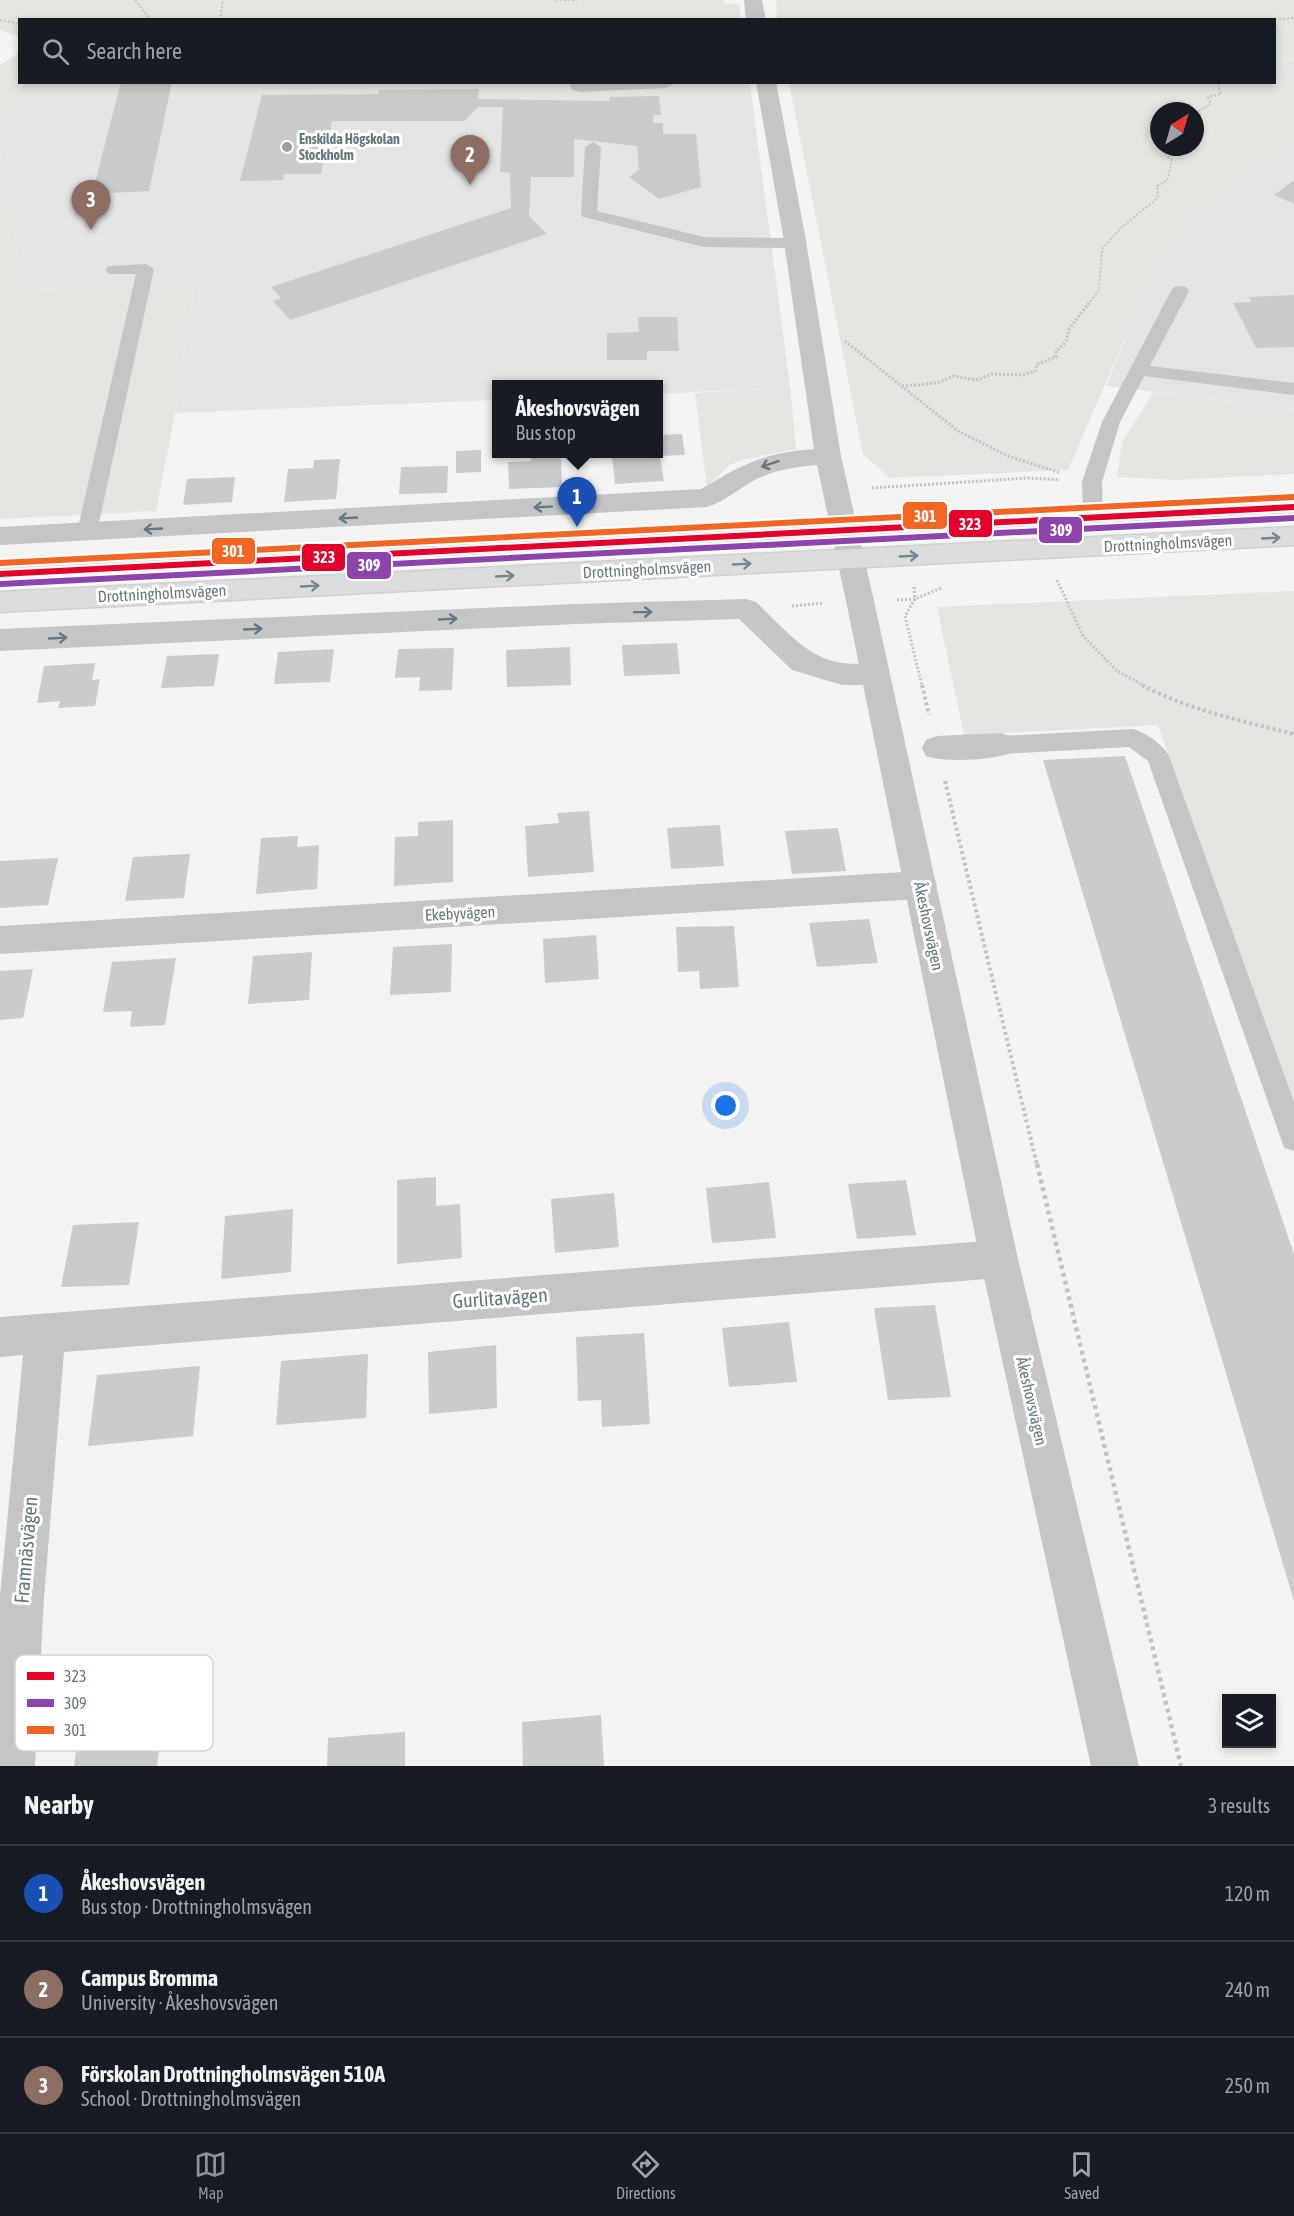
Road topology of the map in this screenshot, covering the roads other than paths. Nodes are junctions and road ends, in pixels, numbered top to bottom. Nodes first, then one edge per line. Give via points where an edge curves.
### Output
1 (753, 0) edge
2 (756, 18) edge
3 (622, 84) edge
4 (766, 84) edge
5 (580, 86) dead end
6 (593, 147) dead end
7 (795, 243) junction
8 (114, 270) dead end
9 (1180, 291) dead end
10 (1139, 370) junction
11 (1294, 389) edge
12 (828, 456) junction
13 (1294, 507) edge
14 (1093, 516) junction
15 (844, 529) junction
16 (87, 532) junction
17 (0, 536) edge
18 (1294, 536) edge
19 (850, 560) junction
20 (0, 574) edge
21 (0, 602) edge
22 (0, 640) edge
23 (875, 674) junction
24 (1001, 745) joint
25 (937, 748) road end
26 (920, 885) junction
27 (0, 940) edge
28 (1294, 1139) edge
29 (999, 1259) junction
30 (45, 1334) junction
31 (0, 1337) edge
32 (18, 1655) edge
33 (15, 1705) edge
34 (11, 1766) edge
35 (1115, 1766) edge

1 - 2 street
3 - 5 street
4 - 7 street, Åkeshovsvägen
6 - 7 lane via 589,214 704,242
7 - 12 street, Åkeshovsvägen
8 - 16 lane via 146,269
9 - 10 lane
10 - 11 lane
10 - 14 lane via 1111,422 1092,482
12 - 15 street, Åkeshovsvägen
12 -> 16 street via 782,460 750,471 707,498
13 - 14 main road, Drottningholmsvägen
14 - 15 main road, Drottningholmsvägen
15 - 19 street, Åkeshovsvägen
15 - 20 main road, Drottningholmsvägen
16 - 17 street
19 -> 18 main road, Drottningholmsvägen
21 -> 19 main road, Drottningholmsvägen
19 - 23 street, Åkeshovsvägen
22 -> 23 street via 746,609 802,662 842,674
23 - 26 street, Åkeshovsvägen
24 - 25 street
24 - 28 lane via 1133,738 1158,756
26 - 27 street, Ekebyvägen
26 - 29 street, Åkeshovsvägen
29 - 30 street, Gurlitavägen
29 - 35 street, Åkeshovsvägen
30 - 31 street, Gurlitavägen
30 - 32 street, Framnäsvägen
33 - 34 street, Framnäsvägen

